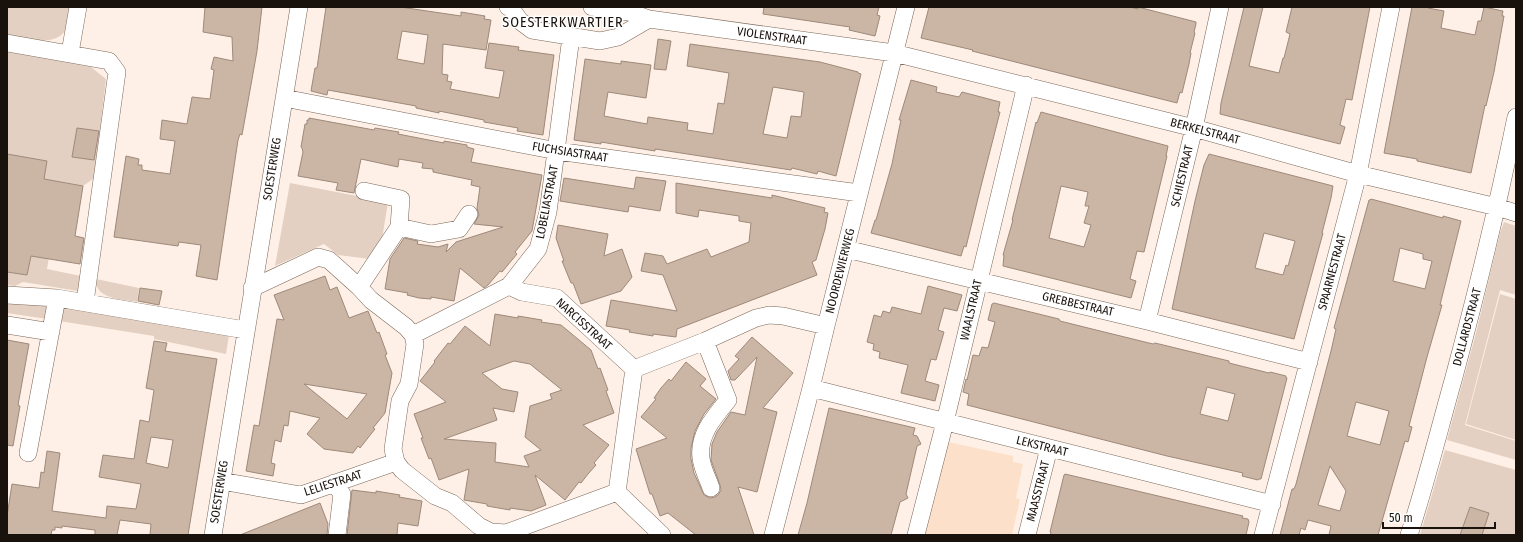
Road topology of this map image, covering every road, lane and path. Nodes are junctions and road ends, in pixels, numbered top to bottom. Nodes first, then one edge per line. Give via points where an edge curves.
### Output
1 (78, 7) edge
2 (299, 7) edge
3 (509, 7) edge
4 (592, 7) edge
5 (906, 7) edge
6 (1218, 7) edge
7 (1391, 7) edge
8 (650, 13) edge
9 (571, 37) junction
10 (7, 43) edge
11 (70, 53) junction
12 (894, 53) junction
13 (1026, 85) junction
14 (284, 98) junction
15 (1516, 117) edge
16 (1194, 128) junction
17 (557, 151) junction
18 (1358, 174) junction
19 (364, 191) dead end
20 (859, 193) junction
21 (1497, 207) junction
22 (469, 214) dead end
23 (1516, 214) edge
24 (399, 227) junction
25 (846, 248) junction
26 (978, 281) junction
27 (509, 286) junction
28 (359, 287) junction
29 (252, 288) junction
30 (7, 295) edge
31 (58, 298) junction
32 (85, 302) junction
33 (1148, 321) junction
34 (7, 325) edge
35 (826, 326) junction
36 (245, 330) junction
37 (51, 332) junction
38 (413, 335) junction
39 (705, 341) junction
40 (1309, 362) junction
41 (634, 369) junction
42 (812, 388) junction
43 (945, 422) junction
44 (1049, 448) junction
45 (28, 453) dead end
46 (396, 462) junction
47 (221, 481) junction
48 (334, 484) junction
49 (711, 488) dead end
50 (617, 492) junction
51 (1272, 504) junction
52 (478, 530) edge
53 (212, 535) edge
54 (337, 535) edge
55 (662, 535) edge
56 (773, 535) edge
57 (916, 535) edge
58 (1027, 535) edge
59 (1264, 535) edge
60 (1409, 535) edge

1 - 11 street
2 - 14 street, SOESTERWEG
3 - 9 street via 520,21 532,30
4 - 8 street, VIOLENSTRAAT
5 - 12 street, NOORDEWIERWEG
6 - 16 street, SCHIESTRAAT
7 - 18 street, SPAARNESTRAAT
8 - 9 street via 618,37 600,41
8 - 12 street, VIOLENSTRAAT
9 - 17 street, LOBELIASTRAAT
10 - 11 street
11 - 32 street via 109,61 117,72
12 - 13 street, BERKELSTRAAT
12 - 20 street, NOORDEWIERWEG
13 - 16 street, BERKELSTRAAT
13 - 26 street, WAALSTRAAT
14 - 17 street, FUCHSIASTRAAT
14 - 29 street, SOESTERWEG
15 - 21 street, DOLLARDSTRAAT
16 - 18 street, BERKELSTRAAT
16 - 33 street, SCHIESTRAAT
17 - 20 street, FUCHSIASTRAAT
17 - 27 street, LOBELIASTRAAT via 548,212 538,249
18 - 21 street, BERKELSTRAAT
18 - 40 street, SPAARNESTRAAT
19 - 24 street via 401,199
20 - 25 street, NOORDEWIERWEG
21 - 23 street, BERKELSTRAAT
21 - 60 street, DOLLARDSTRAAT via 1441,424
22 - 24 street via 459,229 431,234
24 - 28 street
25 - 26 street, GREBBESTRAAT
25 - 35 street, NOORDEWIERWEG
26 - 33 street, GREBBESTRAAT
26 - 43 street, WAALSTRAAT
27 - 38 street
27 - 41 street, NARCISSTRAAT via 522,292 557,298
28 - 29 street via 329,260 318,257
28 - 38 street via 371,300 406,326
29 - 36 street, SOESTERWEG
30 - 31 street
31 - 32 street
31 - 37 street
32 - 36 street
33 - 40 street, GREBBESTRAAT
34 - 37 street
35 - 39 street via 769,315 756,318
35 - 42 street, NOORDEWIERWEG
36 - 47 street, SOESTERWEG
37 - 45 street
38 - 46 street via 415,344 409,384 400,401 393,449
39 - 41 street
39 - 49 street via 728,400 708,426 702,442 701,459
40 - 51 street, SPAARNESTRAAT
41 - 50 street
42 - 43 street, LEKSTRAAT
42 - 56 street, NOORDEWIERWEG
43 - 44 street, LEKSTRAAT
43 - 57 street, WAALSTRAAT
44 - 51 street, LEKSTRAAT
44 - 58 street, MAASSTRAAT
46 - 48 street, LELIESTRAAT
46 - 52 street via 402,470 435,496 452,503
47 - 48 street, LELIESTRAAT via 301,495
47 - 53 street, SOESTERWEG
48 - 54 street via 342,494
50 - 52 street via 506,533
50 - 55 street
51 - 59 street, SPAARNESTRAAT

